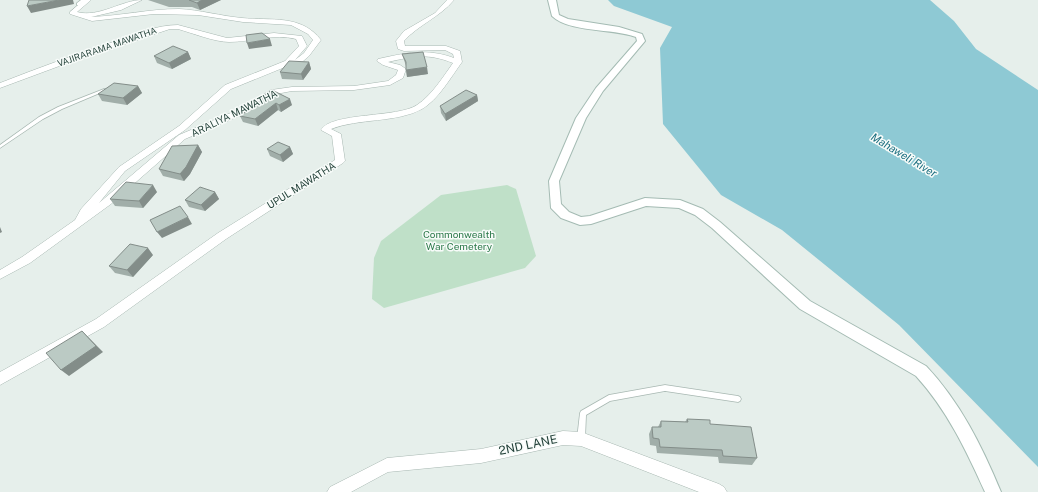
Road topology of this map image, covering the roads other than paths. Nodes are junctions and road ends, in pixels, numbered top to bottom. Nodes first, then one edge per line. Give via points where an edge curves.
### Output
1 (83, 0) edge
2 (88, 0) edge
3 (139, 0) edge
4 (451, 0) edge
5 (552, 0) edge
6 (78, 4) dead end
7 (84, 16) junction
8 (458, 62) junction
9 (288, 63) junction
10 (0, 86) edge
11 (110, 88) edge
12 (0, 147) edge
13 (78, 222) junction
14 (0, 275) edge
15 (0, 379) edge
16 (738, 399) dead end
17 (581, 439) junction
18 (335, 492) edge
19 (719, 492) edge
20 (993, 492) edge

1 - 6 lane
2 - 7 street via 72,13
3 - 7 street via 119,9
4 - 8 street via 437,14 400,40 402,47 407,49 446,48 457,53
5 - 20 street via 556,16 566,23 631,31 639,36 641,41 599,90 581,118 554,181 555,205 565,215 580,221 592,220 645,202 680,204 699,212 805,305 921,371 936,386 970,440
7 - 9 street via 92,19 166,11 194,12 243,20 282,20 313,34 317,40 300,60
8 - 13 street, ARALIYA MAWATHA via 437,54 409,55 380,61 402,68 400,76 390,83 354,88 292,89 274,92 236,114 182,137 107,202
8 - 15 street, UPUL MAWATHA via 432,96 420,107 408,112 341,122 326,128 325,130 336,134 340,161 222,236 100,322
9 - 10 street, VAJIRARAMA MAWATHA via 303,46 299,38 274,34 227,40 170,27 147,32 66,60
9 - 13 street, VAJIRARAMA MAWATHA via 228,88 182,128 122,169
11 - 12 lane via 41,118
13 - 14 street, ARALIYA MAWATHA via 26,260
16 - 17 lane via 665,388 609,398 583,413
17 - 18 street, 2ND LANE via 563,438 481,456 388,465
17 - 19 street, 2ND LANE

